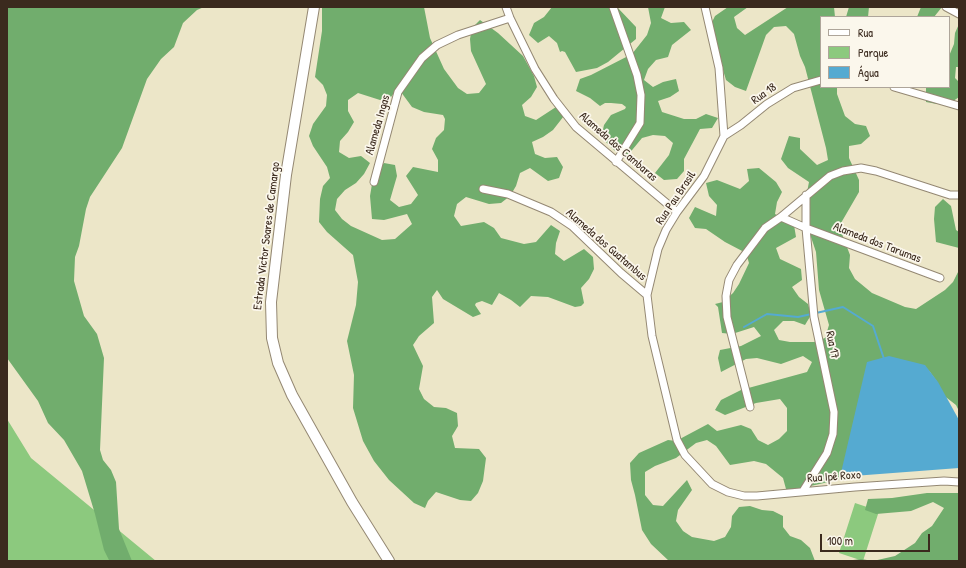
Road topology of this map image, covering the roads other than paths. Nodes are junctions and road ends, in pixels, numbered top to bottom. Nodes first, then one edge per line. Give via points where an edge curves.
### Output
1 (314, 7) edge
2 (506, 7) edge
3 (613, 7) edge
4 (946, 7) edge
5 (708, 8) edge
6 (959, 14) edge
7 (510, 18) junction
8 (820, 80) edge
9 (897, 88) edge
10 (959, 106) edge
11 (724, 136) junction
12 (616, 162) junction
13 (374, 182) dead end
14 (482, 189) dead end
15 (806, 195) junction
16 (959, 195) edge
17 (677, 212) junction
18 (781, 217) junction
19 (806, 228) junction
20 (940, 278) dead end
21 (647, 295) junction
22 (750, 406) dead end
23 (959, 482) edge
24 (712, 484) joint
25 (803, 491) junction
26 (389, 561) edge

1 - 26 main road, Estrada Victor Soares de Camargo via 286,175 271,302 271,332 278,362 292,395 352,502
2 - 7 street, Alameda dos Cambaras
3 - 12 street via 637,75 641,95 640,123
4 - 6 street
5 - 11 street via 719,68
7 - 12 street, Alameda dos Cambaras via 535,69 554,99 576,127
7 - 13 street, Alameda Ingas via 458,35 437,45 422,58 398,92
8 - 11 street, Rua 18 via 793,88
9 - 10 street
11 - 17 street, Rua Pau Brasil via 704,176
12 - 17 street, Alameda dos Cambaras
14 - 21 street, Alameda dos Guatambus via 508,194 550,212 572,226
15 - 16 street via 830,176 861,168 950,195
15 - 18 street
15 - 19 street, Rua 17
17 - 21 street, Rua Pau Brasil via 658,249
18 - 19 street, Alameda dos Tarumas
18 - 22 street via 765,228 749,247 729,280 726,296 726,317
19 - 20 street, Alameda dos Tarumas
19 - 25 street, Rua 17 via 814,317 834,412 834,434 827,453
21 - 24 street, Rua Pau Brasil via 652,336 677,440 691,463
23 - 25 street, Rua Ipê Roxo
24 - 25 street, Rua Ipê Roxo via 744,496

